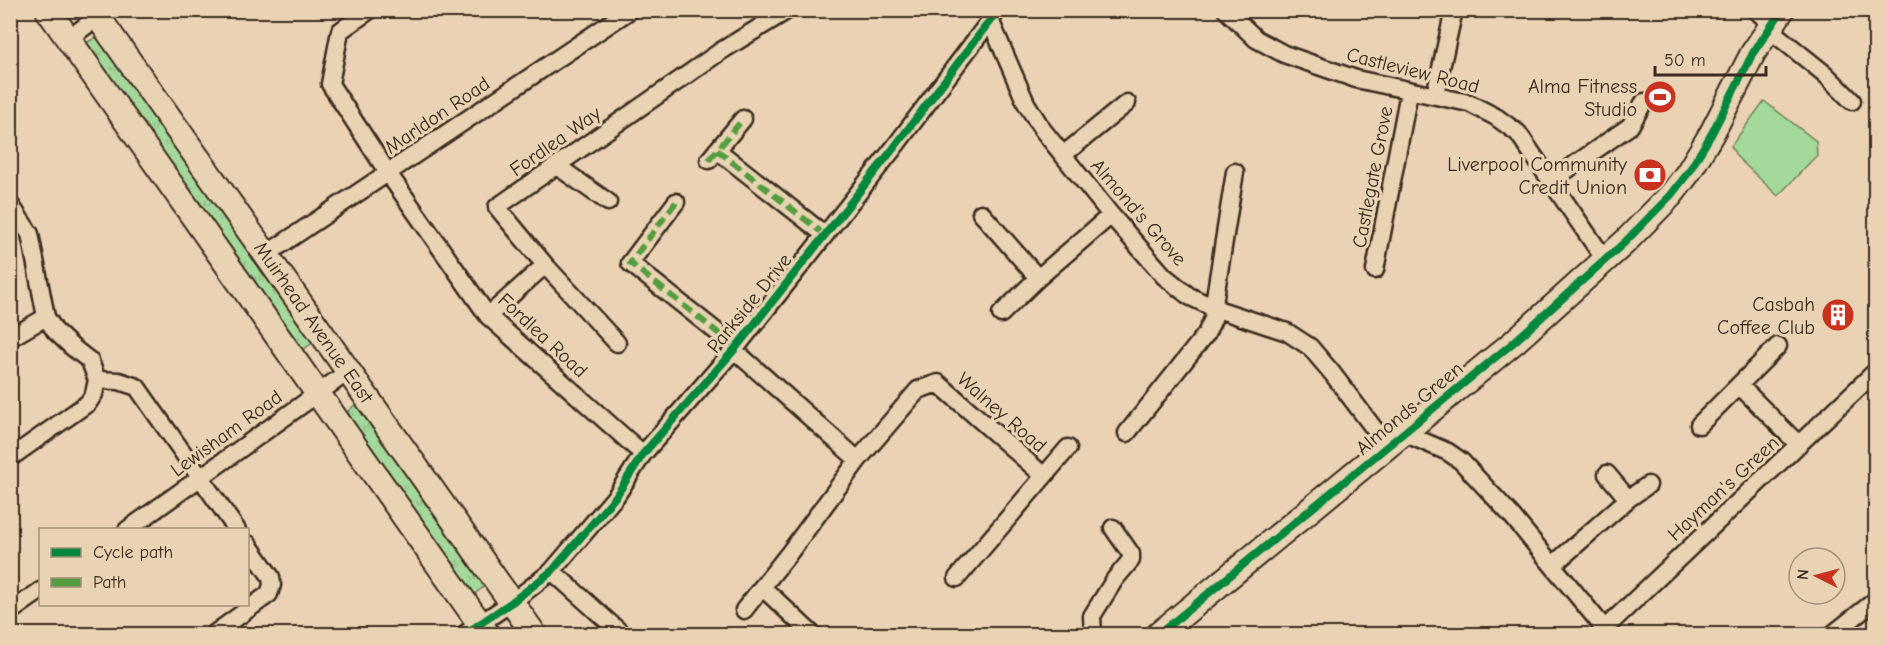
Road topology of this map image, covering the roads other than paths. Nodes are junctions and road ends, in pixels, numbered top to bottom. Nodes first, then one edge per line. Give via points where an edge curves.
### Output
1 (48, 10) edge
2 (370, 10) edge
3 (630, 10) edge
4 (788, 10) edge
5 (1226, 10) edge
6 (1454, 10) edge
7 (99, 13) edge
8 (994, 15) edge
9 (1770, 19) edge
10 (68, 39) junction
11 (1409, 92) junction
12 (1435, 95) junction
13 (1852, 101) dead end
14 (1644, 102) dead end
15 (1127, 103) dead end
16 (743, 119) dead end
17 (1063, 155) junction
18 (557, 166) junction
19 (1234, 172) dead end
20 (388, 173) junction
21 (1551, 181) junction
22 (608, 202) dead end
23 (676, 202) dead end
24 (10, 204) edge
25 (981, 213) dead end
26 (1111, 215) junction
27 (825, 235) junction
28 (267, 254) junction
29 (1605, 260) junction
30 (545, 265) junction
31 (1375, 270) dead end
32 (1038, 278) junction
33 (1214, 308) junction
34 (1001, 314) dead end
35 (488, 316) junction
36 (46, 317) junction
37 (10, 338) edge
38 (617, 343) dead end
39 (1778, 346) dead end
40 (735, 348) junction
41 (349, 371) junction
42 (1875, 371) edge
43 (98, 380) junction
44 (1738, 385) junction
45 (318, 393) junction
46 (1699, 425) dead end
47 (1127, 433) dead end
48 (1396, 440) junction
49 (1798, 445) junction
50 (1068, 448) dead end
51 (643, 454) junction
52 (10, 458) edge
53 (858, 460) junction
54 (1607, 474) dead end
55 (1044, 476) junction
56 (199, 478) junction
57 (1648, 485) dead end
58 (1628, 499) junction
59 (130, 528) edge
60 (236, 528) edge
61 (1113, 528) dead end
62 (249, 545) edge
63 (1553, 565) junction
64 (552, 571) junction
65 (957, 578) dead end
66 (763, 588) junction
67 (39, 592) edge
68 (512, 602) junction
69 (1874, 603) edge
70 (744, 610) dead end
71 (10, 612) edge
72 (477, 631) edge
73 (1601, 632) edge
74 (214, 634) edge
75 (534, 634) edge
76 (622, 634) edge
77 (812, 634) edge
78 (1093, 634) edge
79 (1159, 634) edge
80 (1833, 634) edge

1 - 10 street, Muirhead Avenue East
2 - 20 street, Fordlea Road via 340,31 330,84
3 - 20 street, Marldon Road
4 - 18 street, Fordlea Way via 721,51
5 - 11 street, Castleview Road via 1256,39 1284,54
6 - 12 street
7 - 10 street
7 - 28 street, Muirhead Avenue East
8 - 17 street, Almond's Grove via 1026,103
8 - 27 street, Parkside Drive
9 - 13 street
9 - 29 street, Almonds Green via 1688,173
10 - 45 street, Muirhead Avenue East
11 - 12 street, Castleview Road
11 - 31 street, Castlegate Grove
12 - 21 street, Castleview Road via 1469,103 1509,125
14 - 21 street via 1630,126
15 - 17 street
16 - 27 street via 713,155
17 - 26 street, Almond's Grove
18 - 22 street
18 - 30 street, Fordlea Way via 497,207
19 - 33 street
20 - 28 street, Marldon Road
20 - 35 street, Fordlea Road
21 - 29 street, Castleview Road
23 - 40 street via 630,263
24 - 36 street via 30,234
25 - 32 street
26 - 32 street
26 - 33 street, Almond's Grove via 1164,276 1189,296
27 - 40 street, Parkside Drive
28 - 41 street, Muirhead Avenue East
29 - 48 street, Almonds Green
30 - 35 street
30 - 38 street, Fordlea Way
32 - 34 street
33 - 47 street via 1206,334
33 - 48 street, Almond's Grove via 1287,332 1310,347
35 - 51 street, Fordlea Road
36 - 37 street
36 - 43 street via 55,331 90,361
39 - 44 street
40 - 51 street, Parkside Drive
40 - 53 street
41 - 45 street, Lewisham Road
41 - 68 street, Muirhead Avenue East
42 - 49 street, Hayman's Green
43 - 52 street via 88,403
43 - 56 street via 137,387
44 - 46 street
44 - 49 street
45 - 56 street, Lewisham Road
45 - 72 street, Muirhead Avenue East
48 - 63 street via 1448,452 1461,461
48 - 79 street, Almonds Green
49 - 73 street, Hayman's Green
50 - 55 street, Walney Road
51 - 64 street, Parkside Drive via 616,496
53 - 55 street, Walney Road via 918,390 938,383
53 - 66 street
54 - 58 street
55 - 65 street, Walney Road
56 - 59 street, Lewisham Road
56 - 60 street
57 - 58 street
58 - 63 street
61 - 78 street via 1131,560 1092,616
62 - 74 street via 271,577 269,594
63 - 73 street
64 - 68 street, Parkside Drive
64 - 76 street
66 - 70 street
66 - 77 street
67 - 71 street
68 - 72 street, Parkside Drive
68 - 75 street, Muirhead Avenue East
69 - 80 street

